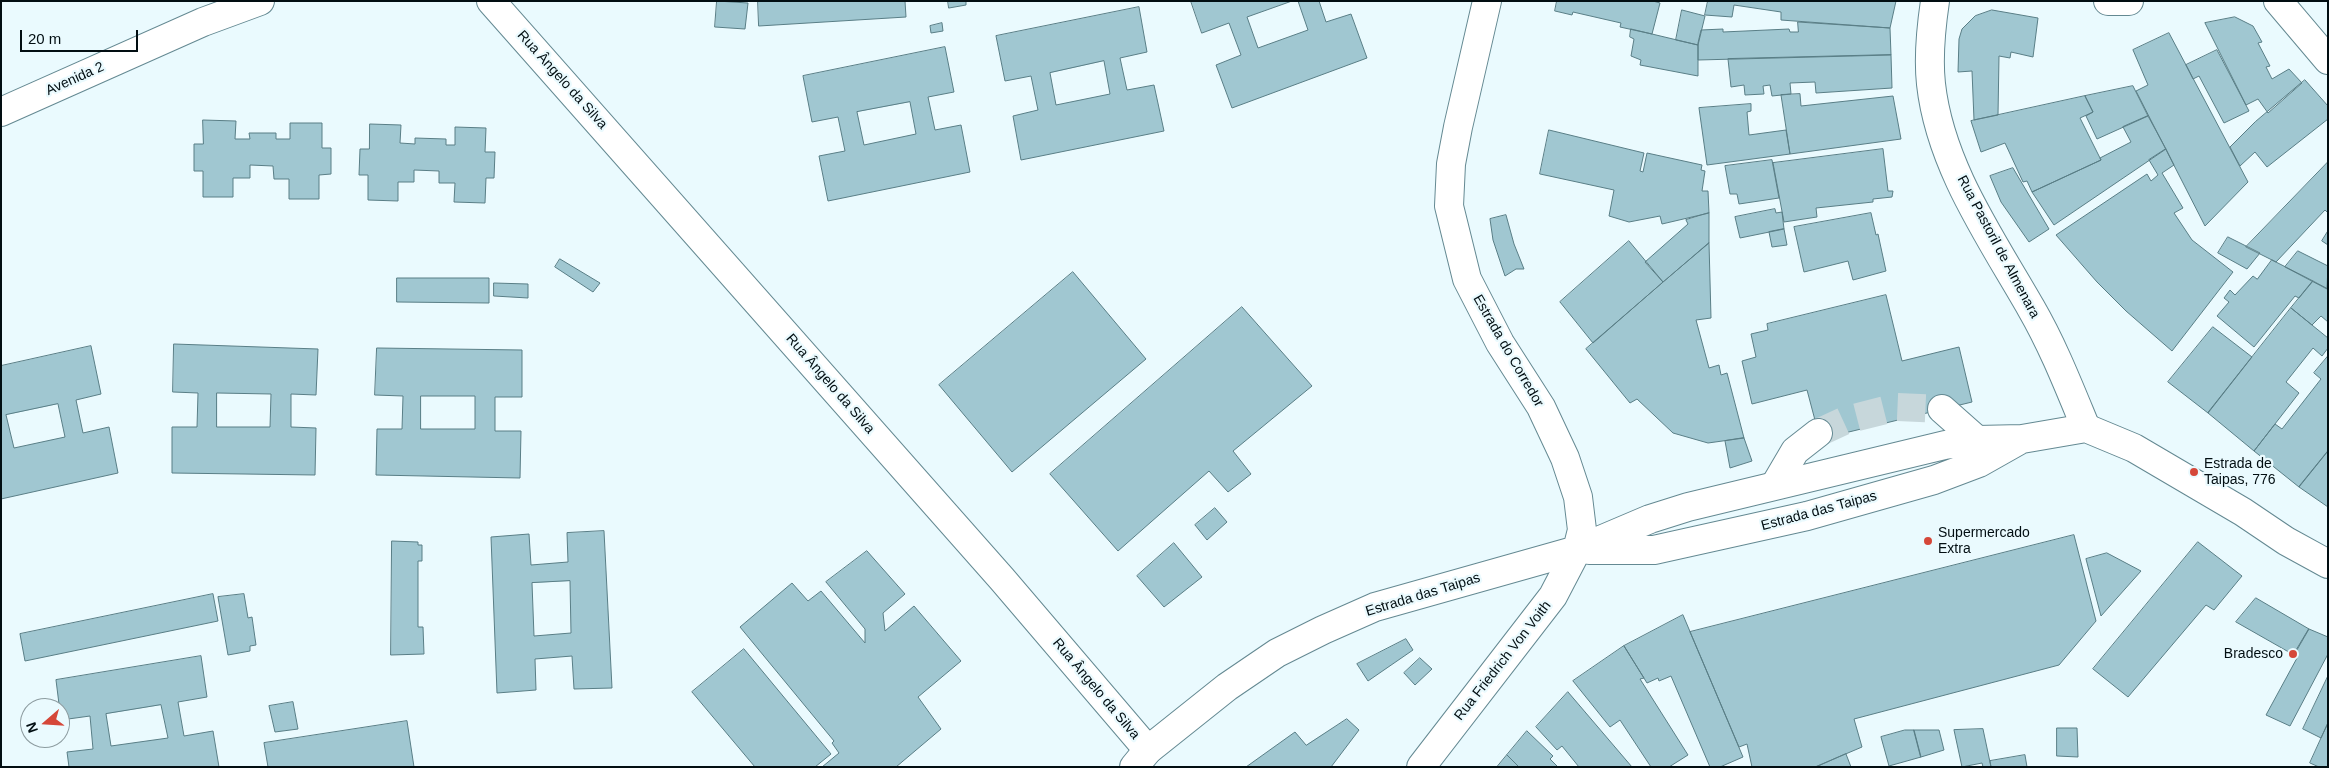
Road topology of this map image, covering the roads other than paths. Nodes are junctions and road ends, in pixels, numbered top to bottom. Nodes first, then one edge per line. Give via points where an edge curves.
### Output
1 (227, 1) edge
2 (260, 1) edge
3 (469, 1) edge
4 (1487, 1) edge
5 (1935, 1) edge
6 (2108, 1) edge
7 (2129, 1) edge
8 (2278, 1) edge
9 (500, 10) edge
10 (203, 22) junction
11 (2328, 60) edge
12 (1, 112) edge
13 (1942, 409) tunnel mouth
14 (2086, 428) junction
15 (1818, 433) tunnel mouth
16 (2022, 439) junction
17 (1977, 440) junction
18 (1775, 484) junction
19 (1577, 550) junction
20 (2328, 564) edge
21 (1141, 758) edge
22 (1421, 767) edge

1 - 10 main road
2 - 10 main road
3 - 9 main road, Rua Ângelo da Silva
4 - 19 main road, Estrada do Corredor via 1451,164 1449,206 1468,279 1500,343 1541,407 1564,458 1578,497 1582,530
5 - 14 main road, Rua Pastoril de Almenara via 1930,30 1931,85 1944,139 1962,185 2053,349
6 - 7 main road
8 - 11 main road
9 - 21 main road, Rua Ângelo da Silva via 1002,579
10 - 12 main road, Avenida 2
13 - 17 main road
14 - 16 main road, Estrada das Taipas
14 - 20 main road via 2143,453
15 - 18 main road via 1795,451
16 - 17 main road, Estrada das Taipas
16 - 19 main road, Estrada das Taipas via 1978,463 1934,480 1807,516 1654,550
17 - 18 main road, Estrada das Taipas
18 - 19 main road, Estrada das Taipas via 1650,519
19 - 21 main road, Estrada das Taipas via 1375,607 1323,630 1278,653 1227,687
19 - 22 main road, Rua Friedrich Von Voith via 1553,596

